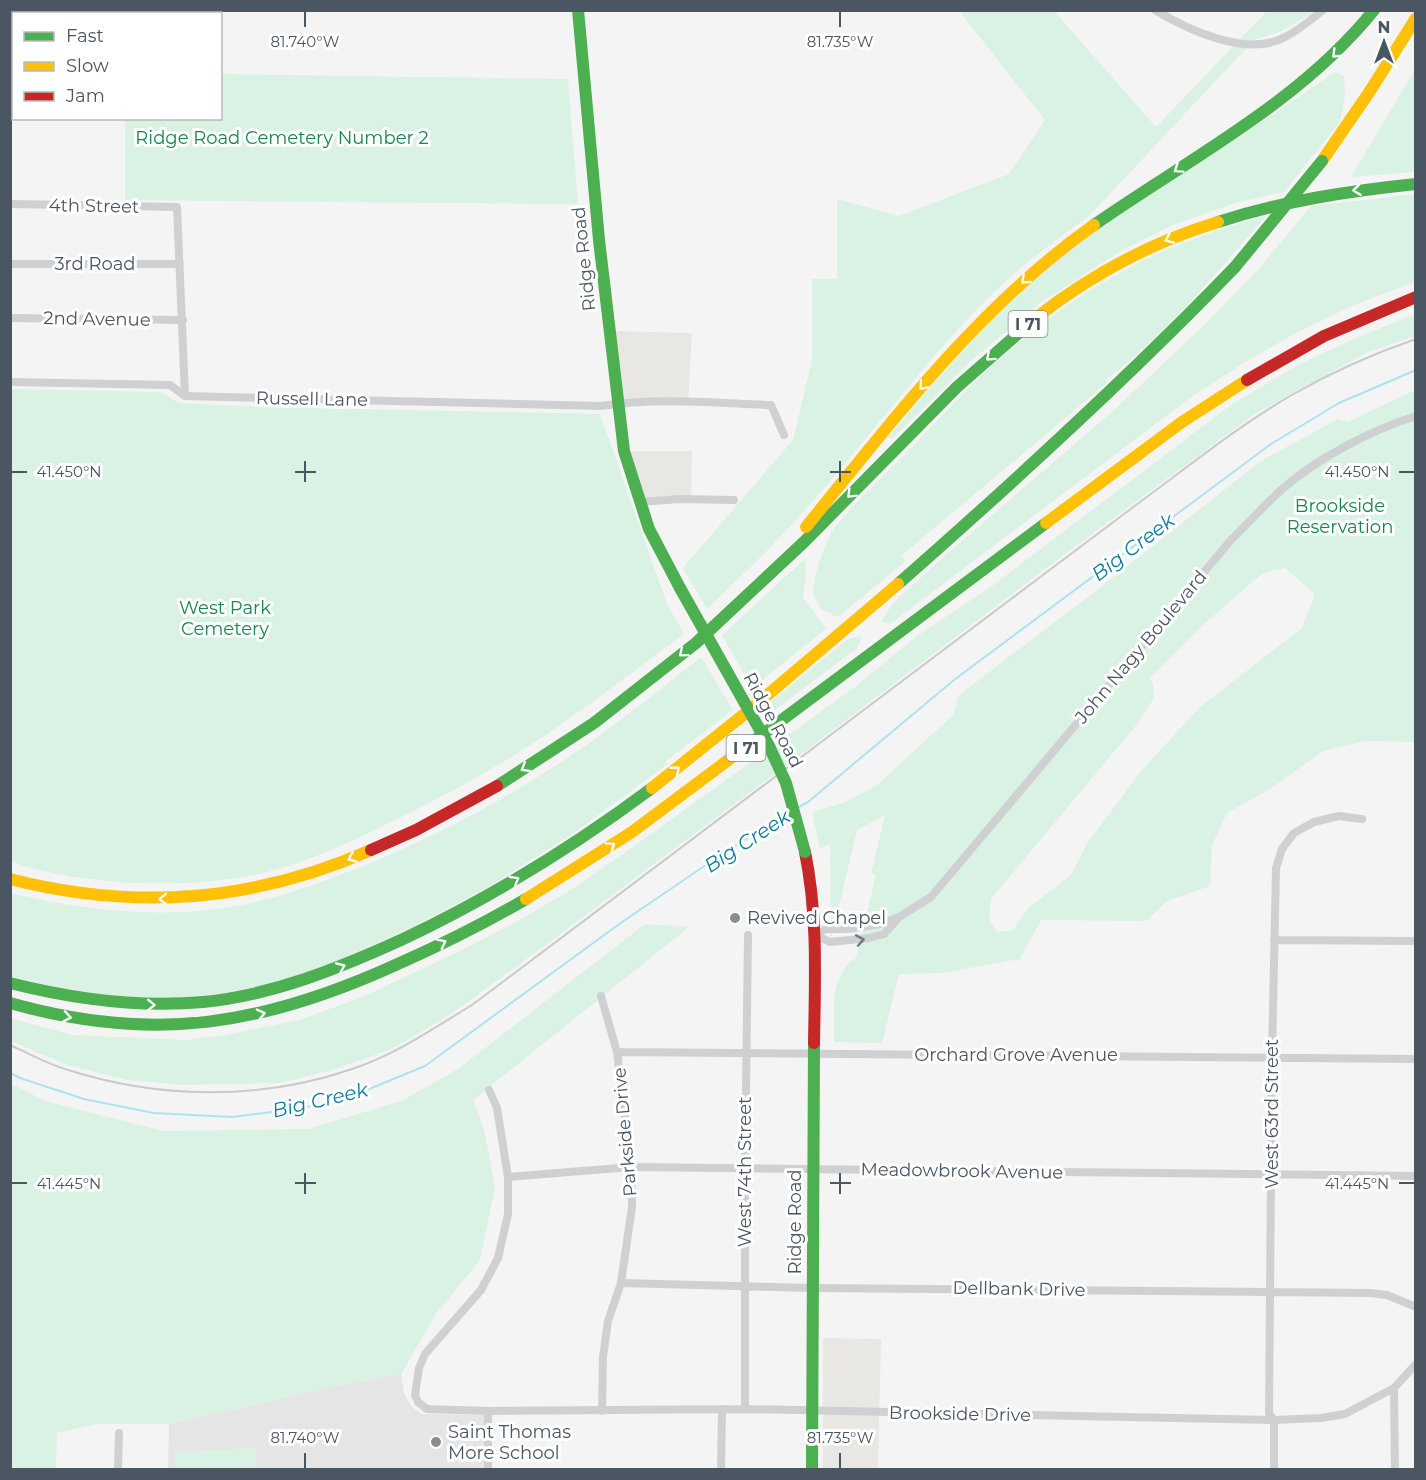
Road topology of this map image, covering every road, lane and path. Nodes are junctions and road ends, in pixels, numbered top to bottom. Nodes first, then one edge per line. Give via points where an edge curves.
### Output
1 (578, 10) edge
2 (1155, 10) edge
3 (1323, 10) edge
4 (1374, 10) edge
5 (1416, 18) edge
6 (1416, 184) edge
7 (10, 204) edge
8 (10, 264) edge
9 (180, 264) junction
10 (1416, 297) edge
11 (10, 318) edge
12 (183, 320) junction
13 (10, 382) edge
14 (185, 396) junction
15 (618, 404) junction
16 (1416, 416) edge
17 (784, 435) dead end
18 (734, 500) dead end
19 (639, 502) junction
20 (727, 615) junction
21 (1362, 819) dead end
22 (10, 879) edge
23 (899, 917) junction
24 (748, 935) dead end
25 (815, 935) junction
26 (1274, 940) junction
27 (1416, 941) edge
28 (10, 983) edge
29 (601, 996) dead end
30 (10, 1004) edge
31 (617, 1052) junction
32 (746, 1052) junction
33 (814, 1053) junction
34 (1272, 1057) junction
35 (1416, 1059) edge
36 (489, 1090) dead end
37 (631, 1167) junction
38 (745, 1169) junction
39 (813, 1170) junction
40 (1272, 1174) junction
41 (1416, 1176) edge
42 (508, 1177) junction
43 (621, 1283) junction
44 (745, 1286) junction
45 (812, 1288) junction
46 (1270, 1292) junction
47 (1416, 1307) edge
48 (1416, 1364) edge
49 (1394, 1388) junction
50 (722, 1409) junction
51 (745, 1409) junction
52 (488, 1411) junction
53 (602, 1411) junction
54 (812, 1411) junction
55 (1274, 1420) junction
56 (119, 1432) dead end
57 (118, 1470) edge
58 (488, 1470) edge
59 (721, 1470) edge
60 (812, 1470) edge
61 (1274, 1470) edge
62 (1395, 1470) edge

1 - 15 main road, Ridge Road
2 - 3 street via 1210,36 1254,46 1284,39
4 -> 20 main road via 1349,42 1299,86 1078,237 1004,299 946,359 796,539
28 -> 5 main road, bridge via 56,994 134,1004 201,1003 266,992 330,971 396,942 537,867 669,775 877,603 1183,323 1322,161
6 -> 20 main road, I 71 via 1322,196 1233,216 1162,242 1086,283 1038,316 956,387
7 - 9 street, 4th Street via 177,207
8 - 9 street, 3rd Road
9 - 12 street
30 -> 10 main road, I 71 via 110,1023 157,1025 225,1020 327,994 443,943 552,884 641,825 1229,390 1320,337
11 - 12 street, 2nd Avenue
12 - 14 street
13 - 14 street, Russell Lane via 170,385
14 - 15 street, Russell Lane
15 - 17 street, Russell Lane via 771,405
15 - 19 main road, Ridge Road via 624,451
16 - 23 street, John Nagy Boulevard via 1345,448 1282,490 1232,540 931,897
18 - 19 street
19 - 25 main road, Ridge Road, bridge via 653,538 786,783 805,852
20 -> 22 main road, I 71 via 624,700 527,768 417,829 348,860 248,890 164,899 80,893
21 - 26 street, West 63rd Street via 1339,816 1314,822 1294,833 1282,849 1276,868
23 - 25 street, John Nagy Boulevard via 880,924 826,929
25 -> 23 street, John Nagy Boulevard via 830,942 868,938 884,933
24 - 32 street, West 74th Street
25 - 33 main road, Ridge Road
26 - 27 street
26 - 34 street, West 63rd Street
29 - 31 street, Parkside Drive
31 - 32 street, Orchard Grove Avenue
31 - 37 street, Parkside Drive
32 - 33 street, Orchard Grove Avenue
32 - 38 street, West 74th Street
33 - 34 street, Orchard Grove Avenue
33 - 39 main road, Ridge Road
34 - 35 street, Orchard Grove Avenue
34 - 40 street, West 63rd Street
36 - 42 street, Brookside Drive via 497,1108
37 - 38 street, Meadowbrook Avenue
37 - 42 street, Meadowbrook Avenue
37 - 43 street, Parkside Drive via 632,1207
38 - 39 street, Meadowbrook Avenue
38 - 44 street, West 74th Street
39 - 40 street, Meadowbrook Avenue
39 - 45 main road, Ridge Road
40 - 41 street, Meadowbrook Avenue
40 - 46 street, West 63rd Street
42 - 52 street, Brookside Drive via 508,1214 498,1258 481,1290 425,1354 416,1386 418,1402 427,1409
43 - 44 street, Dellbank Drive
43 - 53 street, Parkside Drive via 606,1330
44 - 45 street, Dellbank Drive
44 - 51 street, West 74th Street
45 - 46 street, Dellbank Drive
45 - 54 main road, Ridge Road
46 - 47 street, Dellbank Drive via 1370,1293 1388,1295
46 - 55 street, West 63rd Street via 1269,1413
48 - 49 street, Brookside Drive
49 - 55 street, Brookside Drive via 1345,1414
49 - 62 street
50 - 51 street, Brookside Drive
50 - 53 street, Brookside Drive
50 - 59 street
51 - 54 street, Brookside Drive
52 - 53 street, Brookside Drive
52 - 58 street
54 - 55 street, Brookside Drive
54 - 60 main road, Ridge Road
55 - 61 street, West 63rd Street
56 - 57 street

